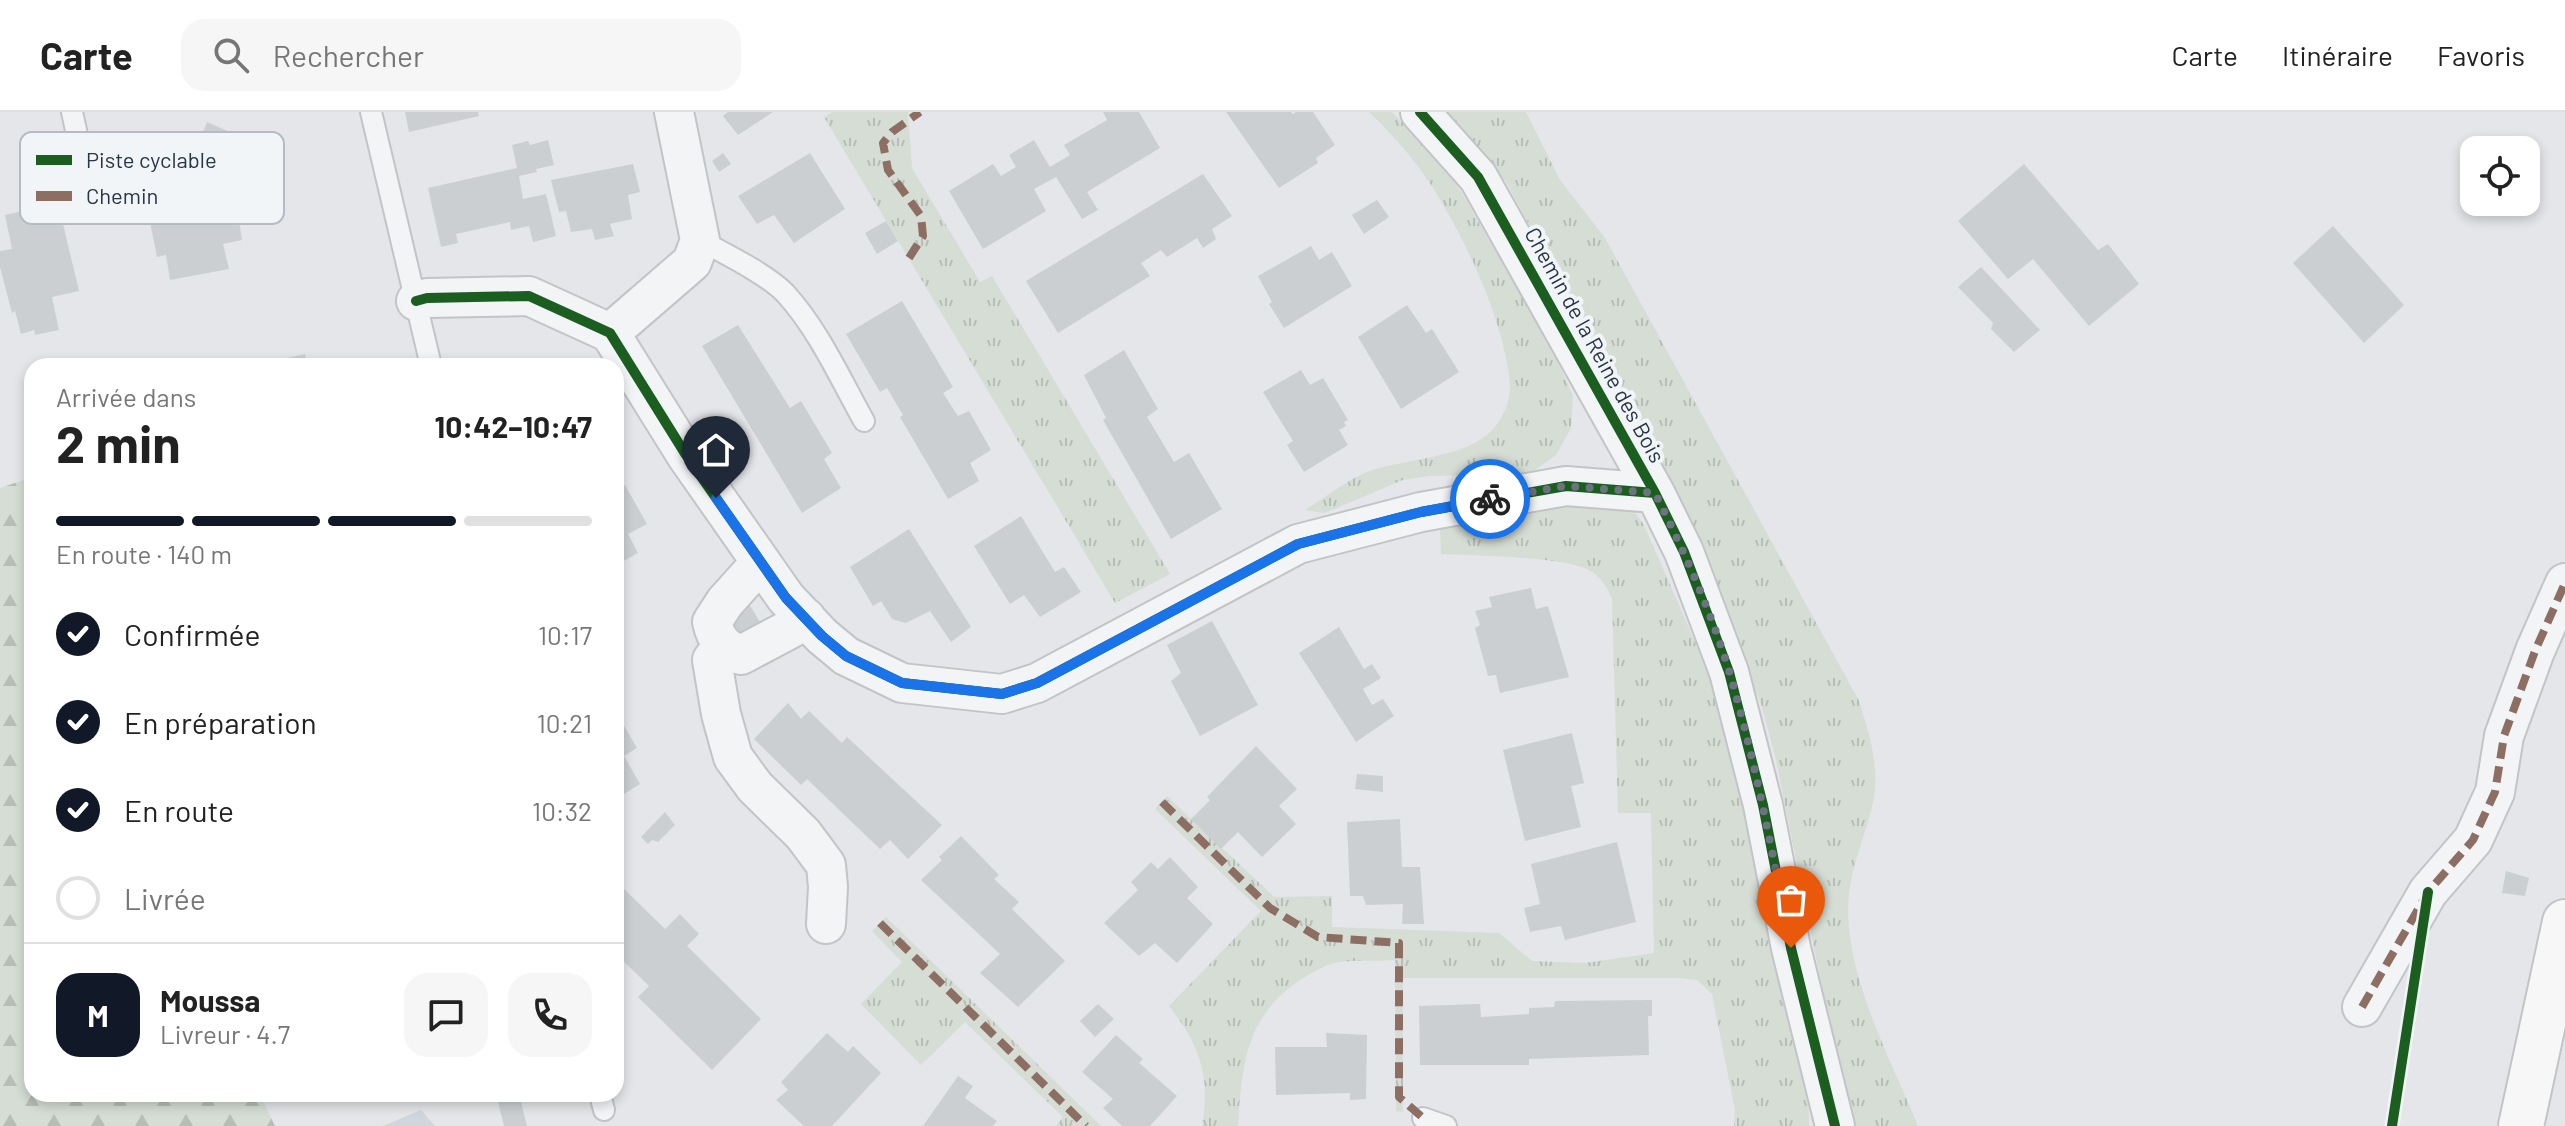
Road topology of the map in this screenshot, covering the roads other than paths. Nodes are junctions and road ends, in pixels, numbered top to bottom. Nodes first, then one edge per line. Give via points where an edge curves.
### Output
1 (72, 112) edge
2 (371, 112) edge
3 (674, 112) edge
4 (1420, 112) edge
5 (76, 132) edge
6 (700, 240) junction
7 (416, 301) junction
8 (610, 333) junction
9 (429, 358) edge
10 (864, 421) dead end
11 (1655, 493) junction
12 (761, 562) junction
13 (2565, 583) edge
14 (806, 618) junction
15 (723, 645) junction
16 (2565, 922) edge
17 (826, 924) dead end
18 (2362, 1007) dead end
19 (1423, 1118) dead end
20 (1446, 1126) edge
21 (1835, 1126) edge
22 (2521, 1126) edge

1 - 5 lane
2 - 7 lane
3 - 6 street
4 - 11 street, Chemin de la Reine des Bois via 1478,177
6 - 8 street via 692,262
6 - 10 lane via 784,292
7 - 8 street via 529,296
7 - 9 lane
8 - 12 street
11 - 14 street via 1566,486 1421,512 1298,544 1037,683 1002,694 902,683 846,656
11 - 21 street, Chemin de la Reine des Bois via 1684,552 1729,672
12 - 14 street
12 - 15 street via 712,622
13 - 18 street via 2529,665 2504,736 2495,792 2473,840 2428,892
14 - 15 street via 741,655
15 - 17 street via 712,660 733,757 826,865
16 - 22 street
19 - 20 lane

